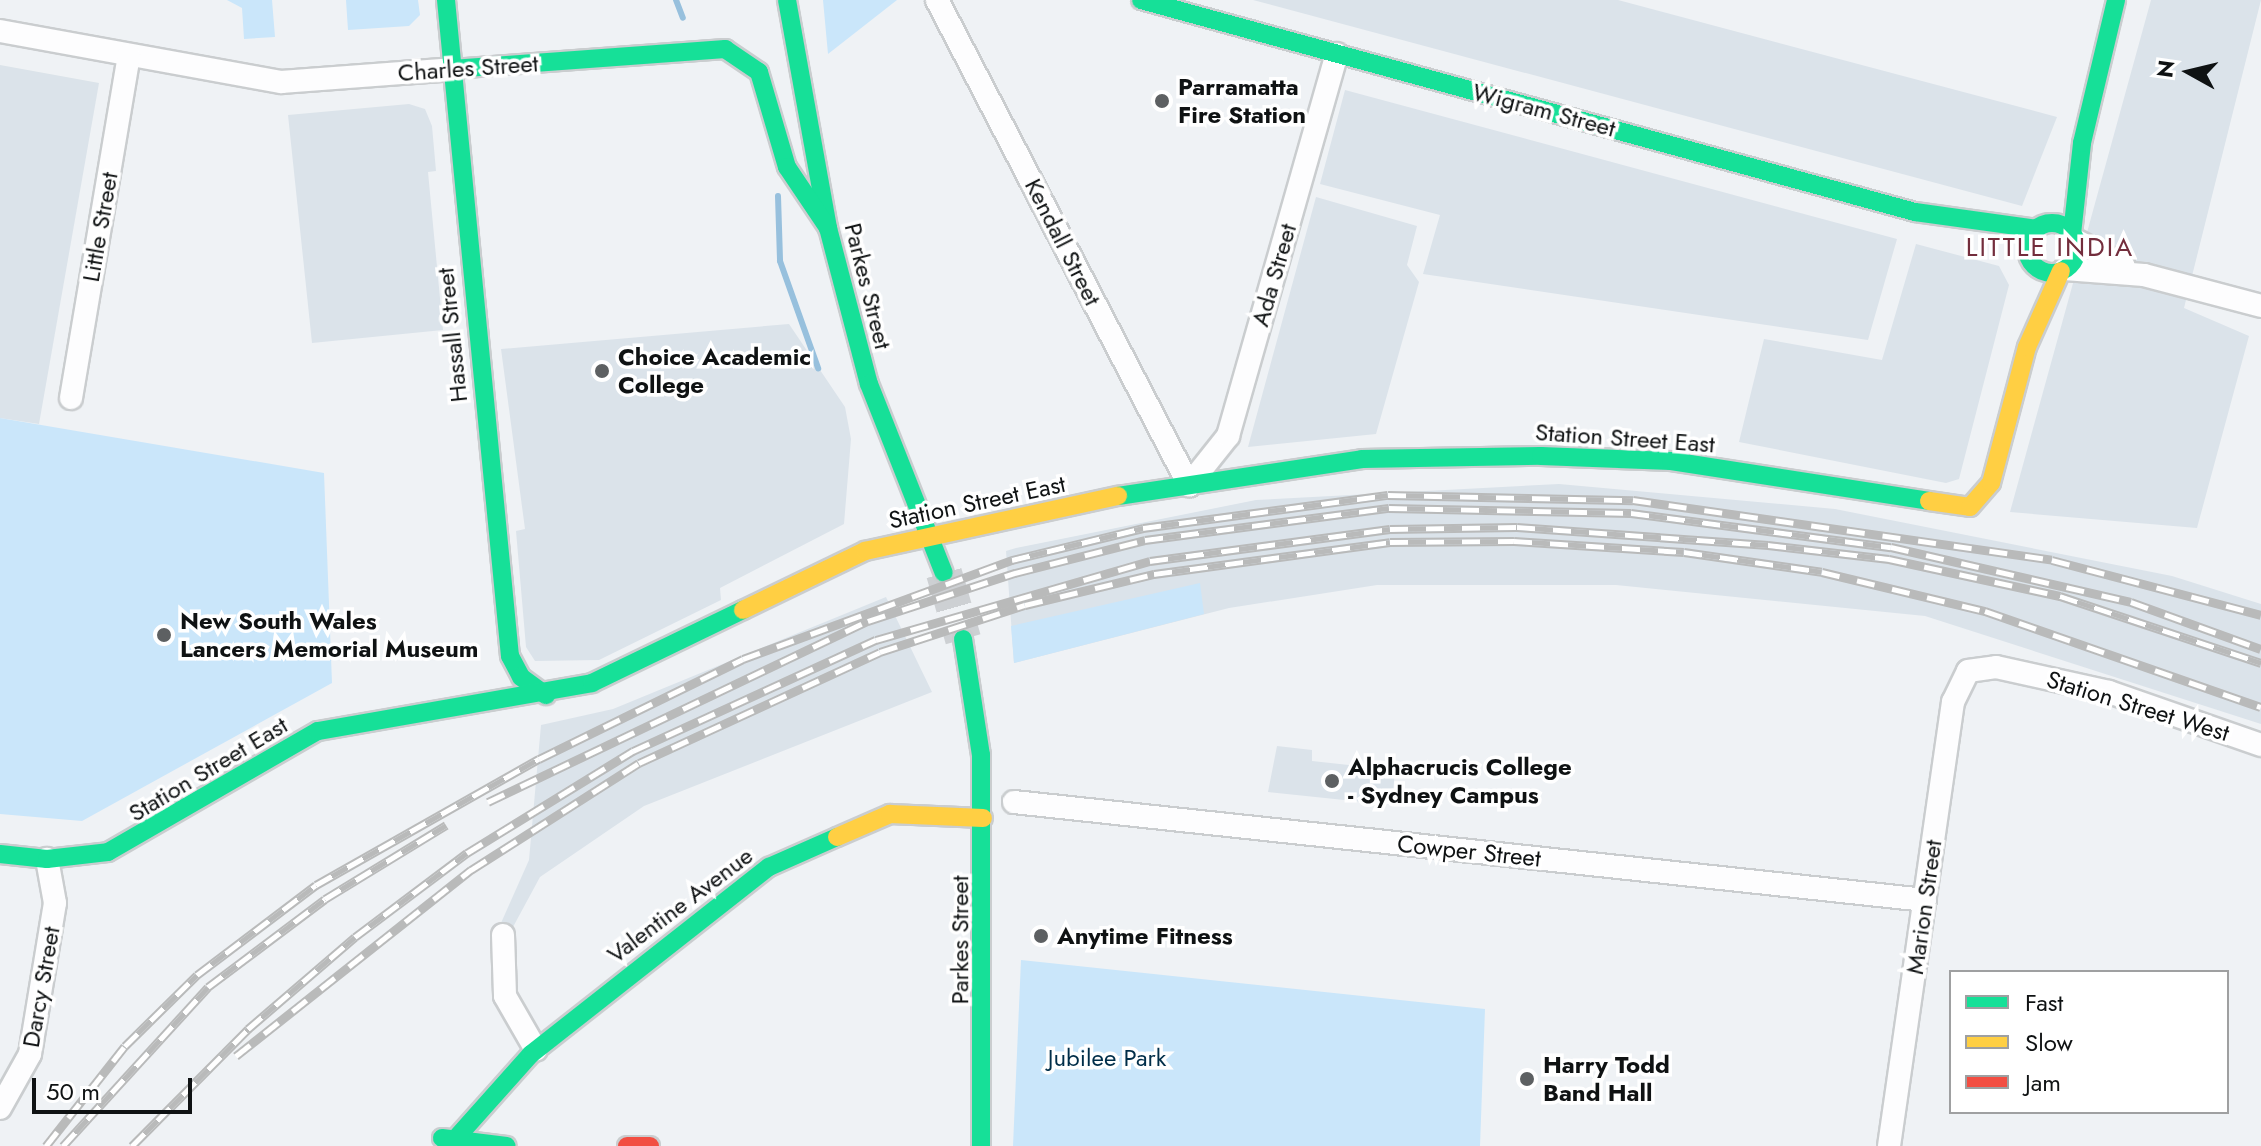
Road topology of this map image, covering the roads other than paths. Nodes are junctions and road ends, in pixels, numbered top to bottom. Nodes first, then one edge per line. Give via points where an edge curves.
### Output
1 (446, 0) edge
2 (787, 0) edge
3 (937, 0) edge
4 (1141, 0) edge
5 (2116, 0) edge
6 (0, 31) edge
7 (1337, 54) junction
8 (129, 56) junction
9 (452, 69) junction
10 (2082, 143) junction
11 (1946, 219) junction
12 (2042, 226) junction
13 (828, 228) junction
14 (2074, 237) junction
15 (2032, 261) junction
16 (2063, 270) junction
17 (2144, 275) junction
18 (2261, 306) edge
19 (2027, 347) junction
20 (71, 398) dead end
21 (1189, 485) junction
22 (928, 537) junction
23 (944, 573) tunnel mouth
24 (963, 639) tunnel mouth
25 (1968, 671) joint
26 (546, 695) junction
27 (2261, 745) edge
28 (1014, 802) dead end
29 (983, 818) junction
30 (0, 854) edge
31 (47, 859) junction
32 (1925, 900) junction
33 (503, 935) dead end
34 (536, 1050) junction
35 (484, 1103) junction
36 (0, 1108) edge
37 (486, 1140) junction
38 (453, 1141) edge
39 (434, 1146) edge
40 (507, 1146) edge
41 (627, 1146) edge
42 (650, 1146) edge
43 (981, 1146) edge
44 (1889, 1146) edge

1 - 9 street, Hassall Street
2 - 13 street, Parkes Street
3 - 21 street, Kendall Street
4 - 7 street, Wigram Street
5 - 10 street
6 - 8 street, Charles Street
7 - 11 street, Wigram Street
7 - 21 street, Ada Street via 1228,436
8 - 9 street, Charles Street via 281,82
8 - 20 street, Little Street
9 - 13 street, Charles Street via 725,49 759,72 787,167
9 - 26 street, Hassall Street via 512,665
10 - 12 street
10 - 14 street
11 - 12 street, Wigram Street
11 - 15 street, Wigram Street
12 - 14 street, Wigram Street
12 - 15 street
13 - 22 street, Parkes Street via 884,433
14 - 16 street
14 - 17 street
15 - 16 street, Wigram Street
15 - 19 street
16 - 17 street
16 - 19 street
17 - 18 street
19 - 21 street, Station Street East via 1991,483 1977,504 1954,507 1671,461 1541,456 1362,459
21 - 22 street, Station Street East
22 - 23 street, Parkes Street
22 - 26 street, Station Street East via 865,551 635,667
24 - 29 street, Parkes Street via 976,692
25 - 27 street, Station Street West via 1996,667 2109,692
25 - 32 street, Marion Street via 1953,702
26 - 31 street, Station Street East via 318,731 133,842
28 - 32 street, Cowper Street
29 - 34 street, Valentine Avenue via 914,809 890,814 769,867
29 - 43 street, Parkes Street
30 - 31 street, Station Street East
31 - 36 street, Darcy Street via 55,903 30,1054
32 - 44 street, Marion Street
33 - 34 street via 505,996
34 - 35 street, Valentine Avenue
35 - 37 street via 479,1123
35 - 38 street, Valentine Avenue
37 - 38 street
37 - 40 street
38 - 39 street
41 - 42 street

